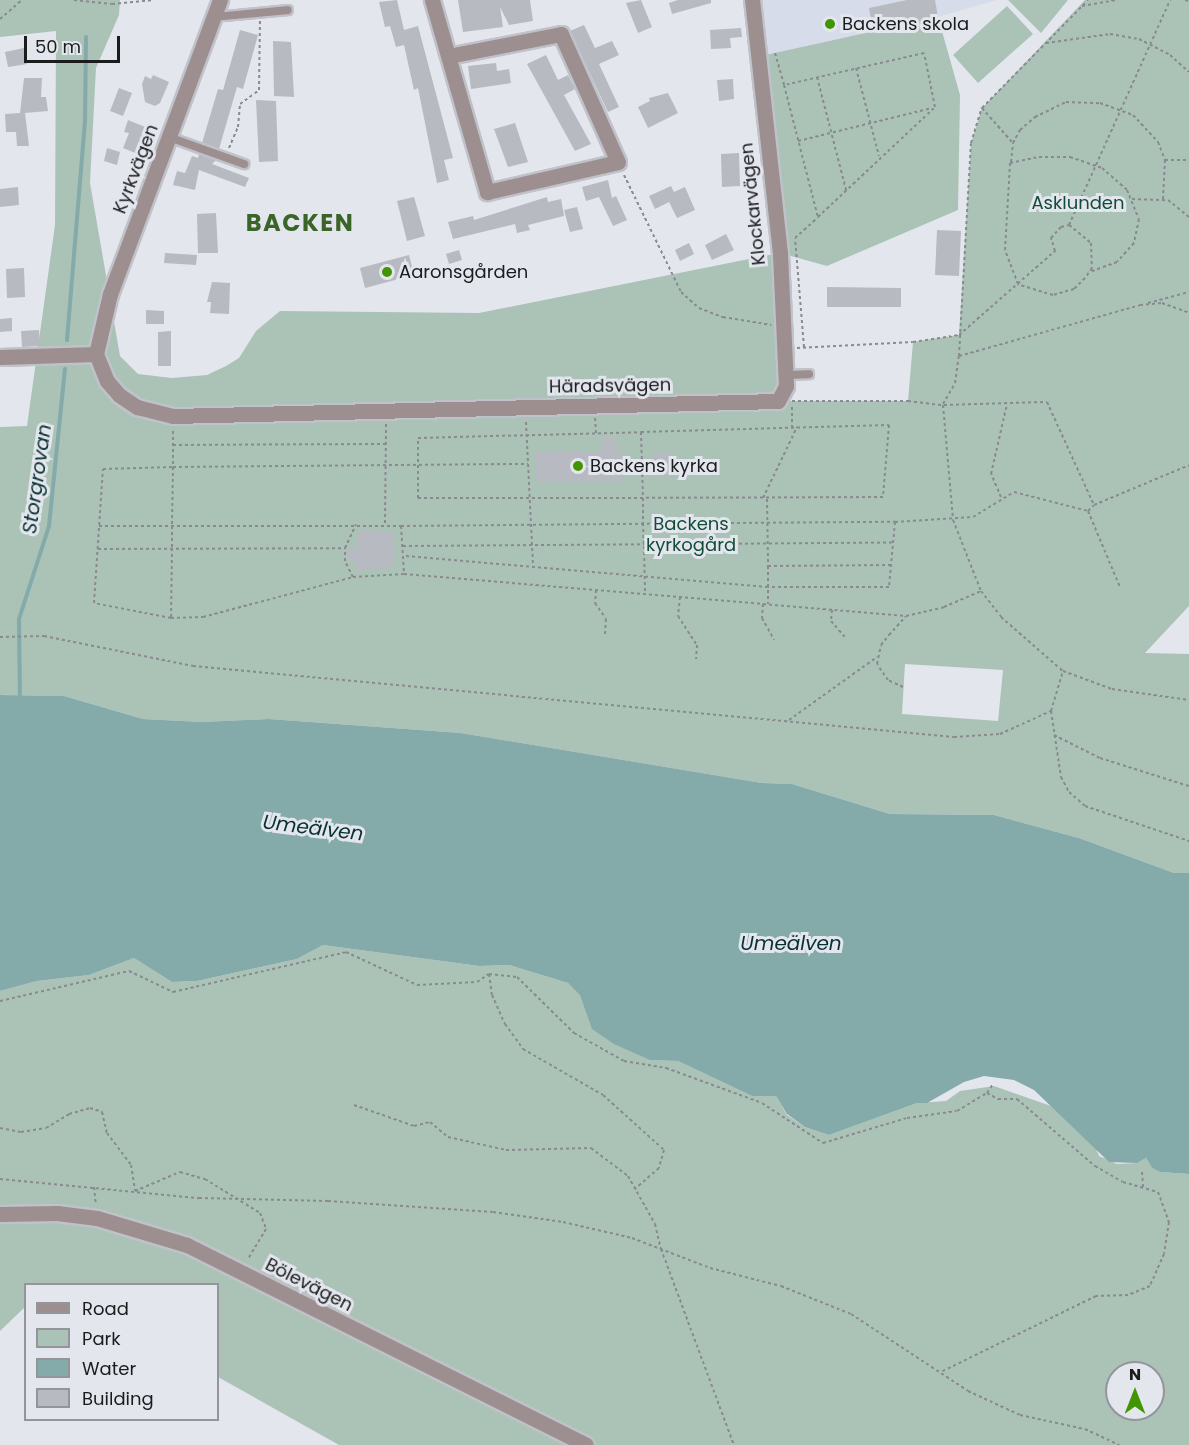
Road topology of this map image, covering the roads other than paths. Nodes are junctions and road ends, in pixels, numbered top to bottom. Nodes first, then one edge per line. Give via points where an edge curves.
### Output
1 (220, 0) edge
2 (432, 0) edge
3 (752, 0) edge
4 (288, 10) dead end
5 (214, 17) junction
6 (449, 56) junction
7 (169, 137) junction
8 (244, 164) dead end
9 (96, 354) junction
10 (0, 357) edge
11 (809, 374) dead end
12 (786, 375) junction
13 (785, 401) joint
14 (0, 1214) edge
15 (586, 1445) edge

1 - 5 street, Kyrkvägen
2 - 6 street
3 - 12 street, Klockarvägen via 780,253
4 - 5 lane
5 - 7 street, Kyrkvägen
6 - 6 street via 487,192 618,162 561,34
7 - 8 lane
7 - 9 street, Kyrkvägen via 110,294
9 - 10 street
9 - 13 street, Häradsvägen via 107,381 118,395 137,407 173,416
11 - 12 lane
12 - 13 street, Klockarvägen
14 - 15 street, Bölevägen via 97,1218 187,1245

